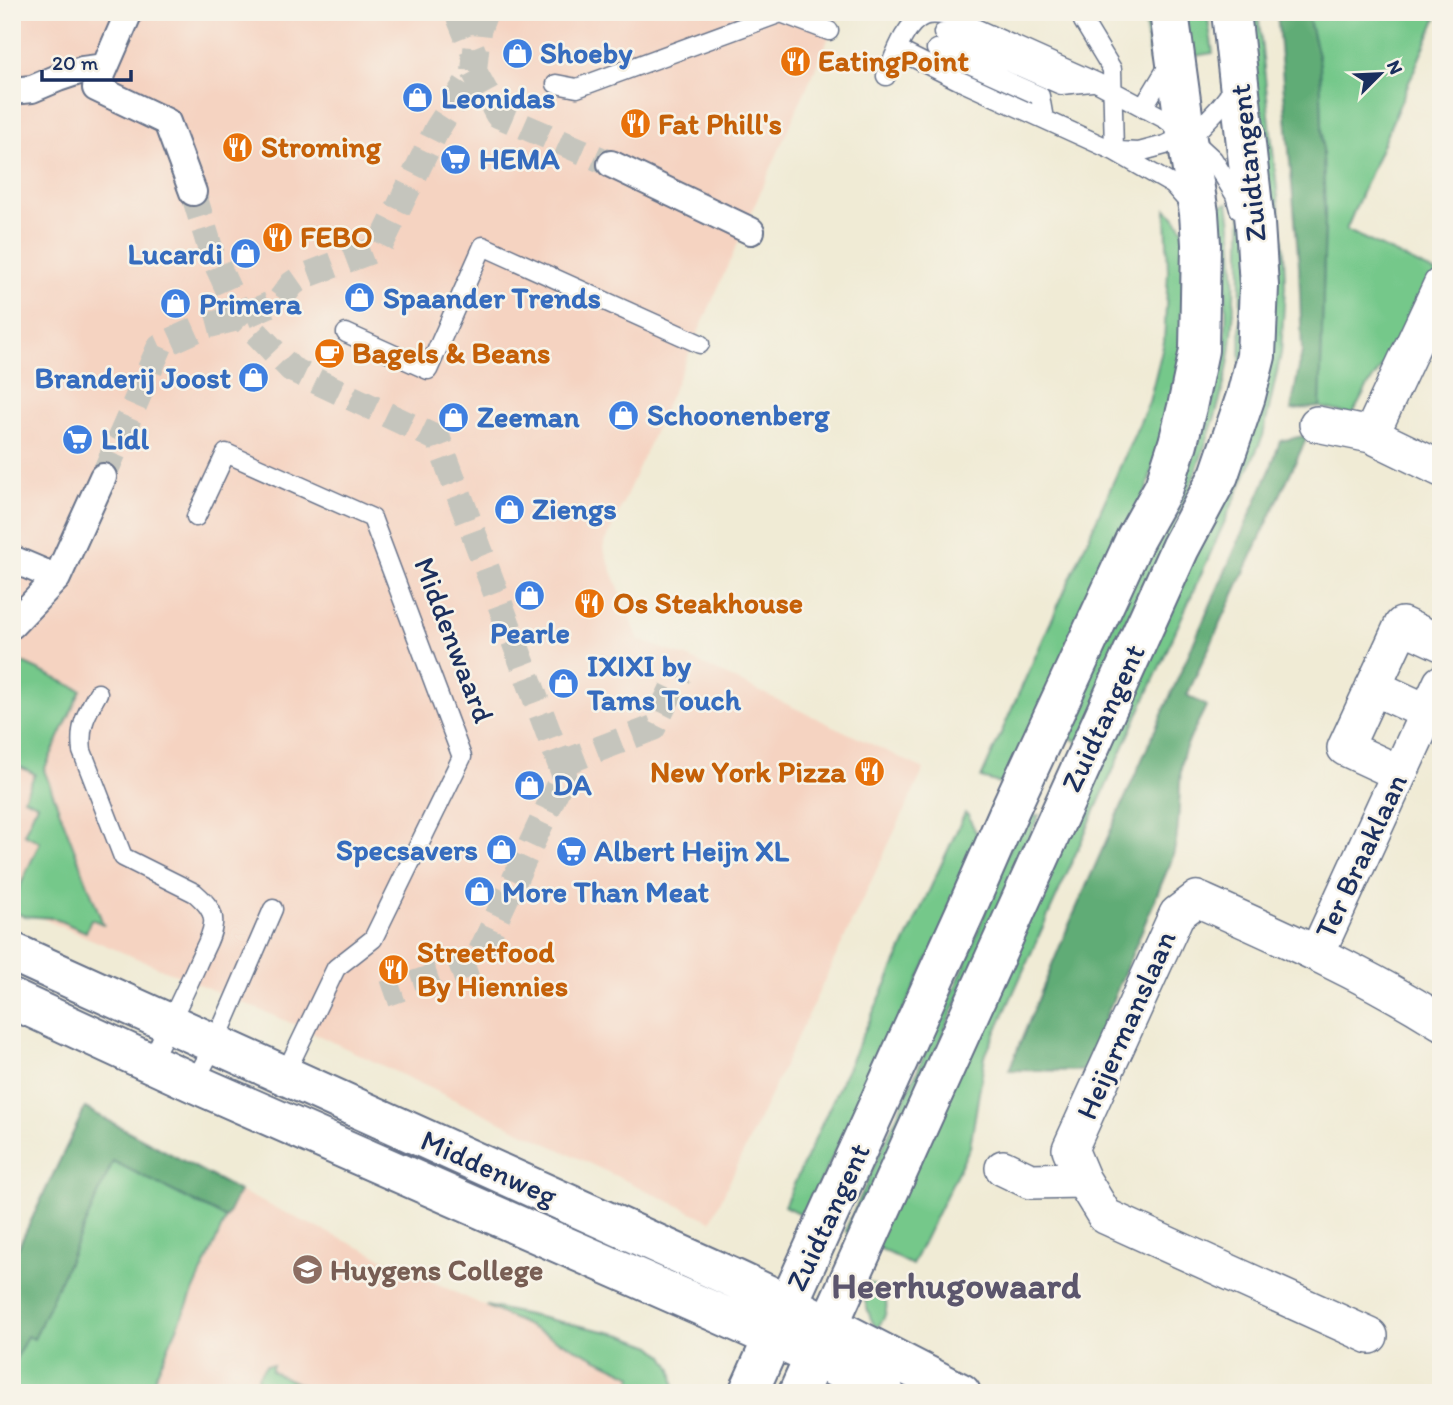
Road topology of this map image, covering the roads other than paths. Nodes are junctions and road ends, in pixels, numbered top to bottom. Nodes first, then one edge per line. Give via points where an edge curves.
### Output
1 (129, 12) edge
2 (1082, 12) edge
3 (1169, 12) edge
4 (1231, 12) edge
5 (830, 31) dead end
6 (898, 50) junction
7 (1174, 54) junction
8 (105, 67) junction
9 (886, 76) dead end
10 (1096, 82) junction
11 (1239, 82) junction
12 (556, 84) dead end
13 (12, 92) edge
14 (1113, 92) junction
15 (1144, 108) junction
16 (1044, 119) junction
17 (1187, 135) junction
18 (1114, 151) junction
19 (611, 164) tunnel mouth
20 (193, 192) tunnel mouth
21 (1199, 213) junction
22 (751, 231) dead end
23 (1258, 261) junction
24 (1441, 285) edge
25 (346, 333) dead end
26 (700, 344) dead end
27 (1317, 424) dead end
28 (1371, 435) junction
29 (1441, 468) edge
30 (103, 477) tunnel mouth
31 (196, 517) dead end
32 (12, 559) edge
33 (57, 578) junction
34 (12, 625) edge
35 (1441, 643) edge
36 (1373, 687) junction
37 (98, 693) dead end
38 (1434, 697) edge
39 (1399, 773) junction
40 (273, 909) dead end
41 (12, 952) edge
42 (1317, 953) junction
43 (12, 999) edge
44 (1441, 1022) edge
45 (169, 1023) junction
46 (215, 1043) junction
47 (150, 1063) junction
48 (284, 1076) junction
49 (194, 1083) junction
50 (1003, 1168) dead end
51 (1083, 1180) junction
52 (780, 1321) junction
53 (1370, 1336) dead end
54 (822, 1341) junction
55 (748, 1393) edge
56 (798, 1393) edge
57 (885, 1393) edge
58 (961, 1393) edge

1 - 8 street
2 - 14 lane via 1112,69
3 - 7 main road, Zuidtangent
4 - 11 main road, Zuidtangent
5 - 12 lane via 781,13 577,88
6 - 9 lane
6 - 10 lane via 908,27 924,16 946,15
6 - 16 lane via 956,88
7 - 15 lane
7 - 17 main road, Zuidtangent
8 - 13 street
8 - 20 street via 96,88 167,122
10 - 14 lane
10 - 16 lane via 1061,85 939,41 1040,96
11 - 17 lane via 1200,128
11 - 23 main road, Zuidtangent
14 - 15 lane
14 - 18 lane
15 - 17 lane
16 - 18 lane
17 - 18 lane via 1139,152
17 - 21 main road, Zuidtangent
17 - 23 lane via 1213,159 1235,195
18 - 21 lane via 1173,185
19 - 22 street
21 - 52 main road, Zuidtangent via 1199,350 1164,487 1135,539 1011,807
23 - 54 main road, Zuidtangent via 1256,356 1219,475 1174,562
24 - 28 street
25 - 26 lane via 428,370 483,246
27 - 28 street
28 - 29 street
30 - 33 street
31 - 48 lane, Middenwaard via 226,453 372,518 462,757 373,939 336,968
32 - 33 street
33 - 34 street
35 - 36 street via 1402,625
36 - 38 street
36 - 39 street via 1345,748
37 - 45 lane via 80,734 82,751 124,857 195,893 212,913 210,935
38 - 39 street, Ter Braaklaan
39 - 42 street, Ter Braaklaan
40 - 46 lane
41 - 45 main road, Middenweg
42 - 44 street, Heijermanslaan
42 - 51 street, Heijermanslaan via 1197,899 1177,914 1070,1149
43 - 47 main road, Middenweg
45 - 46 main road, Middenweg
45 - 47 lane
46 - 48 main road, Middenweg
46 - 49 lane
47 - 49 main road, Middenweg
48 - 52 main road, Middenweg
49 - 52 main road, Middenweg
50 - 51 street via 1030,1181
51 - 53 street, Heijermanslaan via 1105,1216
52 - 54 main road, Middenweg
52 - 55 main road, Zuidtangent
54 - 56 main road, Zuidtangent
54 - 57 main road, Middenweg
54 - 58 main road, Middenweg

